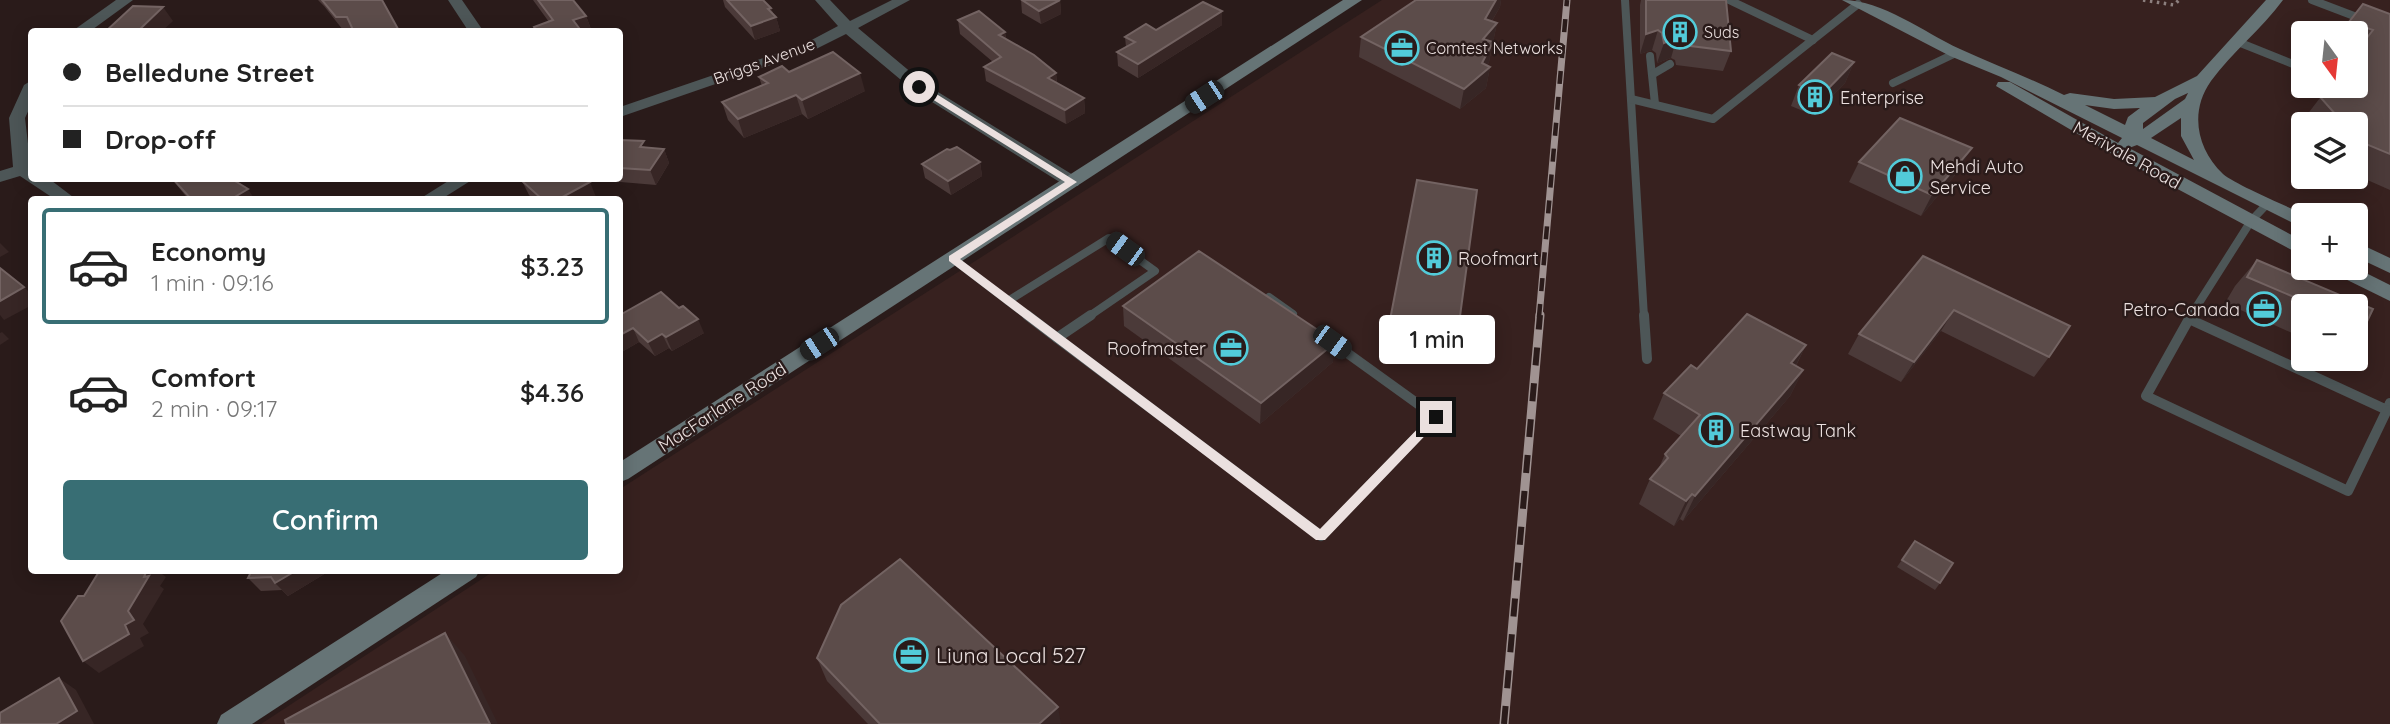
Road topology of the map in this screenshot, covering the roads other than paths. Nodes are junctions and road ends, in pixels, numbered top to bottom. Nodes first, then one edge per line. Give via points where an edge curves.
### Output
1 (126, 0) edge
2 (455, 0) edge
3 (822, 0) edge
4 (903, 0) edge
5 (1354, 0) edge
6 (1625, 0) edge
7 (1720, 0) edge
8 (1731, 0) edge
9 (2275, 0) edge
10 (2312, 0) edge
11 (1854, 2) edge
12 (2354, 16) edge
13 (84, 28) edge
14 (474, 28) edge
15 (848, 28) junction
16 (1813, 40) junction
17 (2238, 42) junction
18 (1956, 53) junction
19 (1650, 56) dead end
20 (2291, 63) edge
21 (1670, 64) dead end
22 (1654, 74) junction
23 (2203, 80) junction
24 (1893, 83) dead end
25 (28, 94) edge
26 (2049, 94) junction
27 (1632, 99) junction
28 (2158, 102) junction
29 (2193, 102) junction
30 (1655, 104) junction
31 (623, 111) edge
32 (2134, 138) junction
33 (2118, 150) junction
34 (28, 166) edge
35 (28, 175) edge
36 (0, 177) edge
37 (2218, 180) junction
38 (41, 182) edge
39 (460, 182) edge
40 (1072, 182) junction
41 (63, 196) edge
42 (433, 196) edge
43 (2267, 204) junction
44 (2291, 216) edge
45 (2251, 221) junction
46 (2291, 243) edge
47 (2368, 255) edge
48 (953, 259) junction
49 (2389, 265) edge
50 (2363, 280) edge
51 (2390, 294) edge
52 (1269, 297) edge
53 (1007, 301) junction
54 (2189, 319) junction
55 (1302, 321) edge
56 (1314, 329) edge
57 (1058, 338) junction
58 (1647, 359) dead end
59 (2388, 406) edge
60 (623, 471) edge
61 (461, 574) edge
62 (230, 724) edge

1 - 13 street
2 - 14 street
3 - 15 street
4 - 15 street, Briggs Avenue
5 - 40 street, MacFarlane Road
6 - 27 lane
7 - 8 lane
8 - 16 lane
9 - 17 street
10 - 12 lane
11 - 16 lane
11 - 18 street, Merivale Road
15 - 31 street, Briggs Avenue via 809,47
15 - 40 street via 919,87
16 - 30 lane via 1713,119
17 - 20 lane
17 - 23 street
18 - 24 lane
18 - 26 street, Merivale Road
18 - 33 street, Merivale Road
19 - 22 lane
21 - 22 lane
22 - 30 lane
23 - 28 street
23 - 29 street
25 - 34 street via 17,118
26 - 28 street via 2099,103
26 - 32 street, Merivale Road
27 - 30 lane
27 - 58 lane
28 - 32 street via 2134,121
29 - 32 street
29 - 37 street via 2190,140
32 - 33 street
32 - 37 street, Merivale Road
33 - 45 street, Merivale Road
35 - 36 street
37 - 43 street, Merivale Road
38 - 41 street
39 - 42 street
40 - 48 street, MacFarlane Road
43 - 44 street, Merivale Road
43 - 45 lane
45 - 46 street, Merivale Road
45 - 54 lane
47 - 49 street
48 - 53 lane
48 - 60 street, MacFarlane Road
50 - 51 street
52 - 55 lane
53 - 57 lane
53 - 57 lane via 1110,238 1155,271
54 - 59 lane
54 - 59 lane via 2146,396 2348,491
56 - 57 lane via 1436,417 1321,536
61 - 62 street

